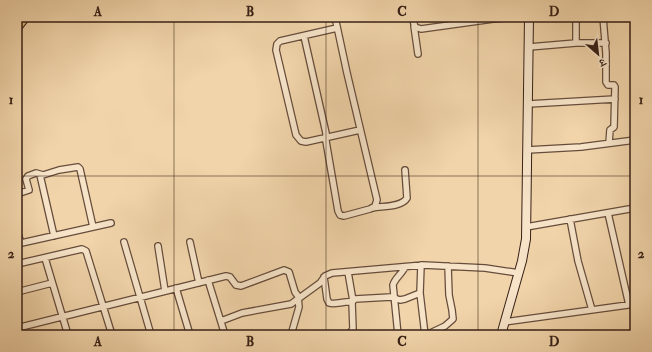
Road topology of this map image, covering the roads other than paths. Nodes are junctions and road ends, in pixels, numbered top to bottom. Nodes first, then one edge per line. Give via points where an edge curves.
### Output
1 (25, 17) edge
2 (335, 17) edge
3 (412, 17) edge
4 (517, 17) edge
5 (576, 17) edge
6 (603, 17) edge
7 (529, 18) edge
8 (414, 25) junction
9 (17, 27) edge
10 (337, 28) junction
11 (304, 36) junction
12 (576, 43) junction
13 (606, 43) junction
14 (529, 47) junction
15 (418, 54) dead end
16 (615, 99) junction
17 (528, 104) junction
18 (360, 130) junction
19 (326, 138) junction
20 (635, 140) edge
21 (609, 143) junction
22 (527, 150) junction
23 (405, 170) dead end
24 (40, 175) junction
25 (17, 194) edge
26 (373, 208) junction
27 (635, 208) edge
28 (608, 213) junction
29 (570, 219) junction
30 (111, 223) dead end
31 (93, 227) junction
32 (526, 227) junction
33 (17, 231) edge
34 (54, 236) junction
35 (124, 242) dead end
36 (190, 242) dead end
37 (19, 244) edge
38 (158, 246) dead end
39 (45, 258) junction
40 (17, 264) edge
41 (421, 265) junction
42 (448, 266) junction
43 (405, 267) junction
44 (348, 272) junction
45 (519, 273) junction
46 (324, 277) junction
47 (208, 280) junction
48 (52, 283) junction
49 (199, 283) junction
50 (176, 288) junction
51 (165, 291) junction
52 (17, 292) edge
53 (420, 293) junction
54 (140, 297) junction
55 (299, 298) junction
56 (395, 298) junction
57 (352, 302) junction
58 (632, 304) edge
59 (103, 307) junction
60 (592, 310) junction
61 (62, 317) junction
62 (221, 321) junction
63 (505, 322) junction
64 (18, 328) edge
65 (21, 335) edge
66 (68, 335) edge
67 (112, 335) edge
68 (151, 335) edge
69 (190, 335) edge
70 (225, 335) edge
71 (291, 335) edge
72 (348, 335) edge
73 (398, 335) edge
74 (426, 335) edge
75 (501, 335) edge

1 - 9 main road
2 - 10 street
3 - 8 street
4 - 7 street
4 - 8 street via 421,29
5 - 12 street
6 - 13 street
7 - 14 street
8 - 15 street
10 - 11 street
10 - 18 street
11 - 19 street
11 - 19 street via 280,41 276,50 296,136 306,142
12 - 13 street
12 - 14 street
13 - 16 street via 606,82 608,85 615,85
14 - 17 street
16 - 17 street
16 - 21 street via 614,126 610,130
17 - 22 street
18 - 19 street
18 - 26 street via 376,200
19 - 26 street via 339,213 344,216
20 - 21 street
21 - 22 street
22 - 32 street
23 - 26 street via 408,198 400,204
24 - 25 street via 36,173 28,176 26,179 29,190
24 - 31 street via 79,168
24 - 34 street
27 - 28 street
28 - 29 street
28 - 58 street
29 - 32 street
29 - 60 street via 578,261
30 - 31 street
31 - 34 street
32 - 45 street
33 - 37 street
34 - 37 street
35 - 54 street
36 - 49 street
38 - 51 street
39 - 40 street
39 - 48 street
39 - 59 street via 82,249 86,251
41 - 42 street
41 - 43 street
41 - 53 street
42 - 45 street
42 - 74 street via 453,319
43 - 44 street
43 - 56 street via 394,283
44 - 46 street via 332,273
44 - 57 street
45 - 63 street
46 - 55 street via 320,283
46 - 57 street via 327,301 332,304
47 - 49 street
47 - 55 street via 229,276 236,285 241,286 286,270
47 - 62 street
48 - 52 street
48 - 61 street
49 - 50 street
50 - 51 street
50 - 69 street
51 - 54 street
53 - 56 street via 405,299
53 - 74 street
54 - 59 street
54 - 68 street
55 - 62 street via 288,305 242,313
55 - 71 street via 299,309
56 - 57 street via 356,298
56 - 73 street
57 - 72 street via 353,329
58 - 60 street
59 - 61 street
59 - 67 street
60 - 63 street
61 - 64 street
61 - 66 street
62 - 70 street
63 - 75 street
64 - 65 street

